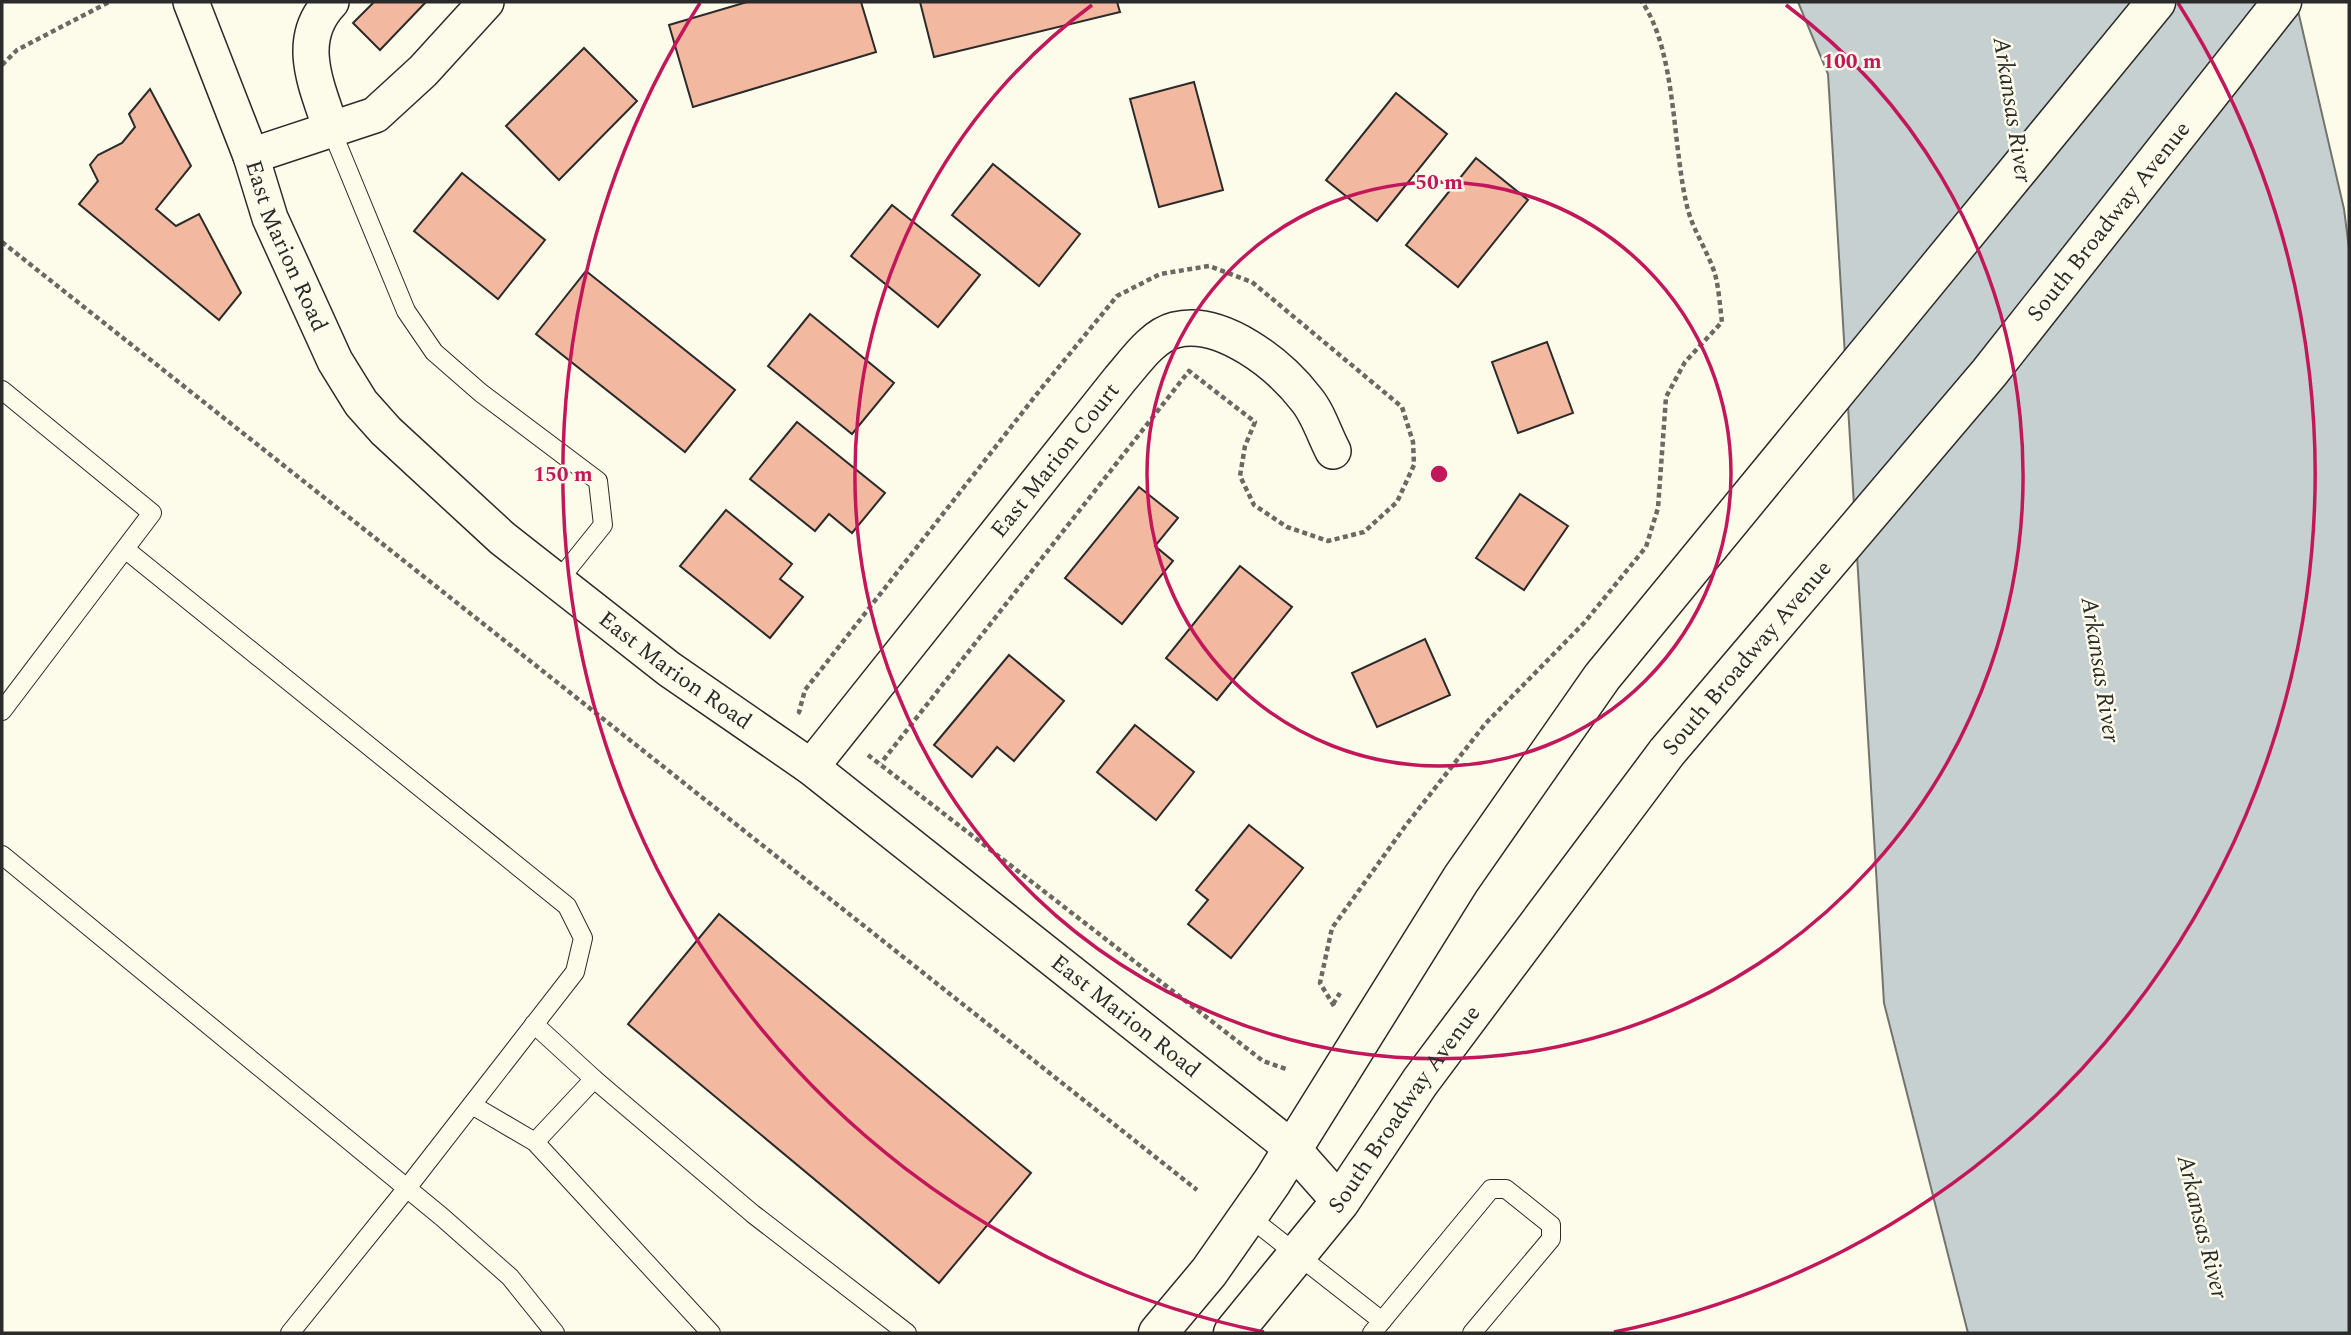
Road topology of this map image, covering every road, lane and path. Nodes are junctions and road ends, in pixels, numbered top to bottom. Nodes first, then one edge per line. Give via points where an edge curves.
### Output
1 (109, 2) edge
2 (191, 2) edge
3 (331, 2) edge
4 (486, 2) edge
5 (1642, 2) edge
6 (2156, 2) edge
7 (2282, 2) edge
8 (2, 65) edge
9 (331, 129) junction
10 (251, 156) junction
11 (2, 242) edge
12 (2, 390) edge
13 (1333, 451) dead end
14 (125, 549) junction
15 (558, 581) junction
16 (2, 711) edge
17 (837, 735) junction
18 (881, 763) junction
19 (811, 767) junction
20 (2, 855) edge
21 (1332, 1004) dead end
22 (534, 1024) junction
23 (1286, 1069) dead end
24 (594, 1079) junction
25 (472, 1105) junction
26 (535, 1142) junction
27 (1293, 1149) junction
28 (407, 1188) junction
29 (1197, 1190) dead end
30 (1340, 1202) junction
31 (1248, 1216) junction
32 (1297, 1255) junction
33 (1377, 1327) edge
34 (289, 1333) edge
35 (555, 1333) edge
36 (712, 1333) edge
37 (907, 1333) edge
38 (1158, 1333) edge
39 (1233, 1333) edge
40 (1472, 1333) edge

1 - 8 path via 17,50
2 - 10 street, East Marion Road
3 - 9 street via 315,27 310,47
4 - 9 street via 375,115
5 - 21 path via 1657,29 1689,212 1715,276 1722,322 1685,362 1666,397 1658,508 1646,547 1584,622 1486,723 1332,928 1320,983
6 - 27 main road via 1602,677 1461,879
7 - 30 main road, South Broadway Avenue via 1989,373 1667,752 1420,1082
9 - 10 street
9 - 15 lane via 406,311 434,352 598,481 603,525
10 - 15 street, East Marion Road via 270,218 335,361 361,403 502,538
11 - 29 path
12 - 14 lane via 152,513
13 - 17 street, East Marion Court via 1307,400 1272,365 1223,334 1202,328 1174,330 1152,343 1120,379
14 - 16 lane
14 - 22 lane via 567,906 583,937 575,972
15 - 19 street, East Marion Road via 669,669
17 - 18 path
17 - 18 path via 799,712 805,690 1117,296 1160,274 1209,266 1252,282 1402,407 1413,442 1414,465 1398,502 1364,532 1328,541 1287,527 1254,505 1240,476 1255,422 1189,371
17 - 19 street, East Marion Court
18 - 23 path via 1263,1061
19 - 27 street, East Marion Road
20 - 28 lane
22 - 24 lane
22 - 25 lane
24 - 26 lane
24 - 37 lane via 753,1214
25 - 26 lane
25 - 28 lane
26 - 36 lane
27 - 30 street, East Marion Road
27 - 31 main road
28 - 34 lane
28 - 35 lane via 510,1277
30 - 32 main road, South Broadway Avenue
31 - 32 lane
31 - 38 main road
32 - 33 lane
32 - 39 main road, South Broadway Avenue
33 - 40 lane via 1491,1189 1499,1187 1551,1225 1551,1240

